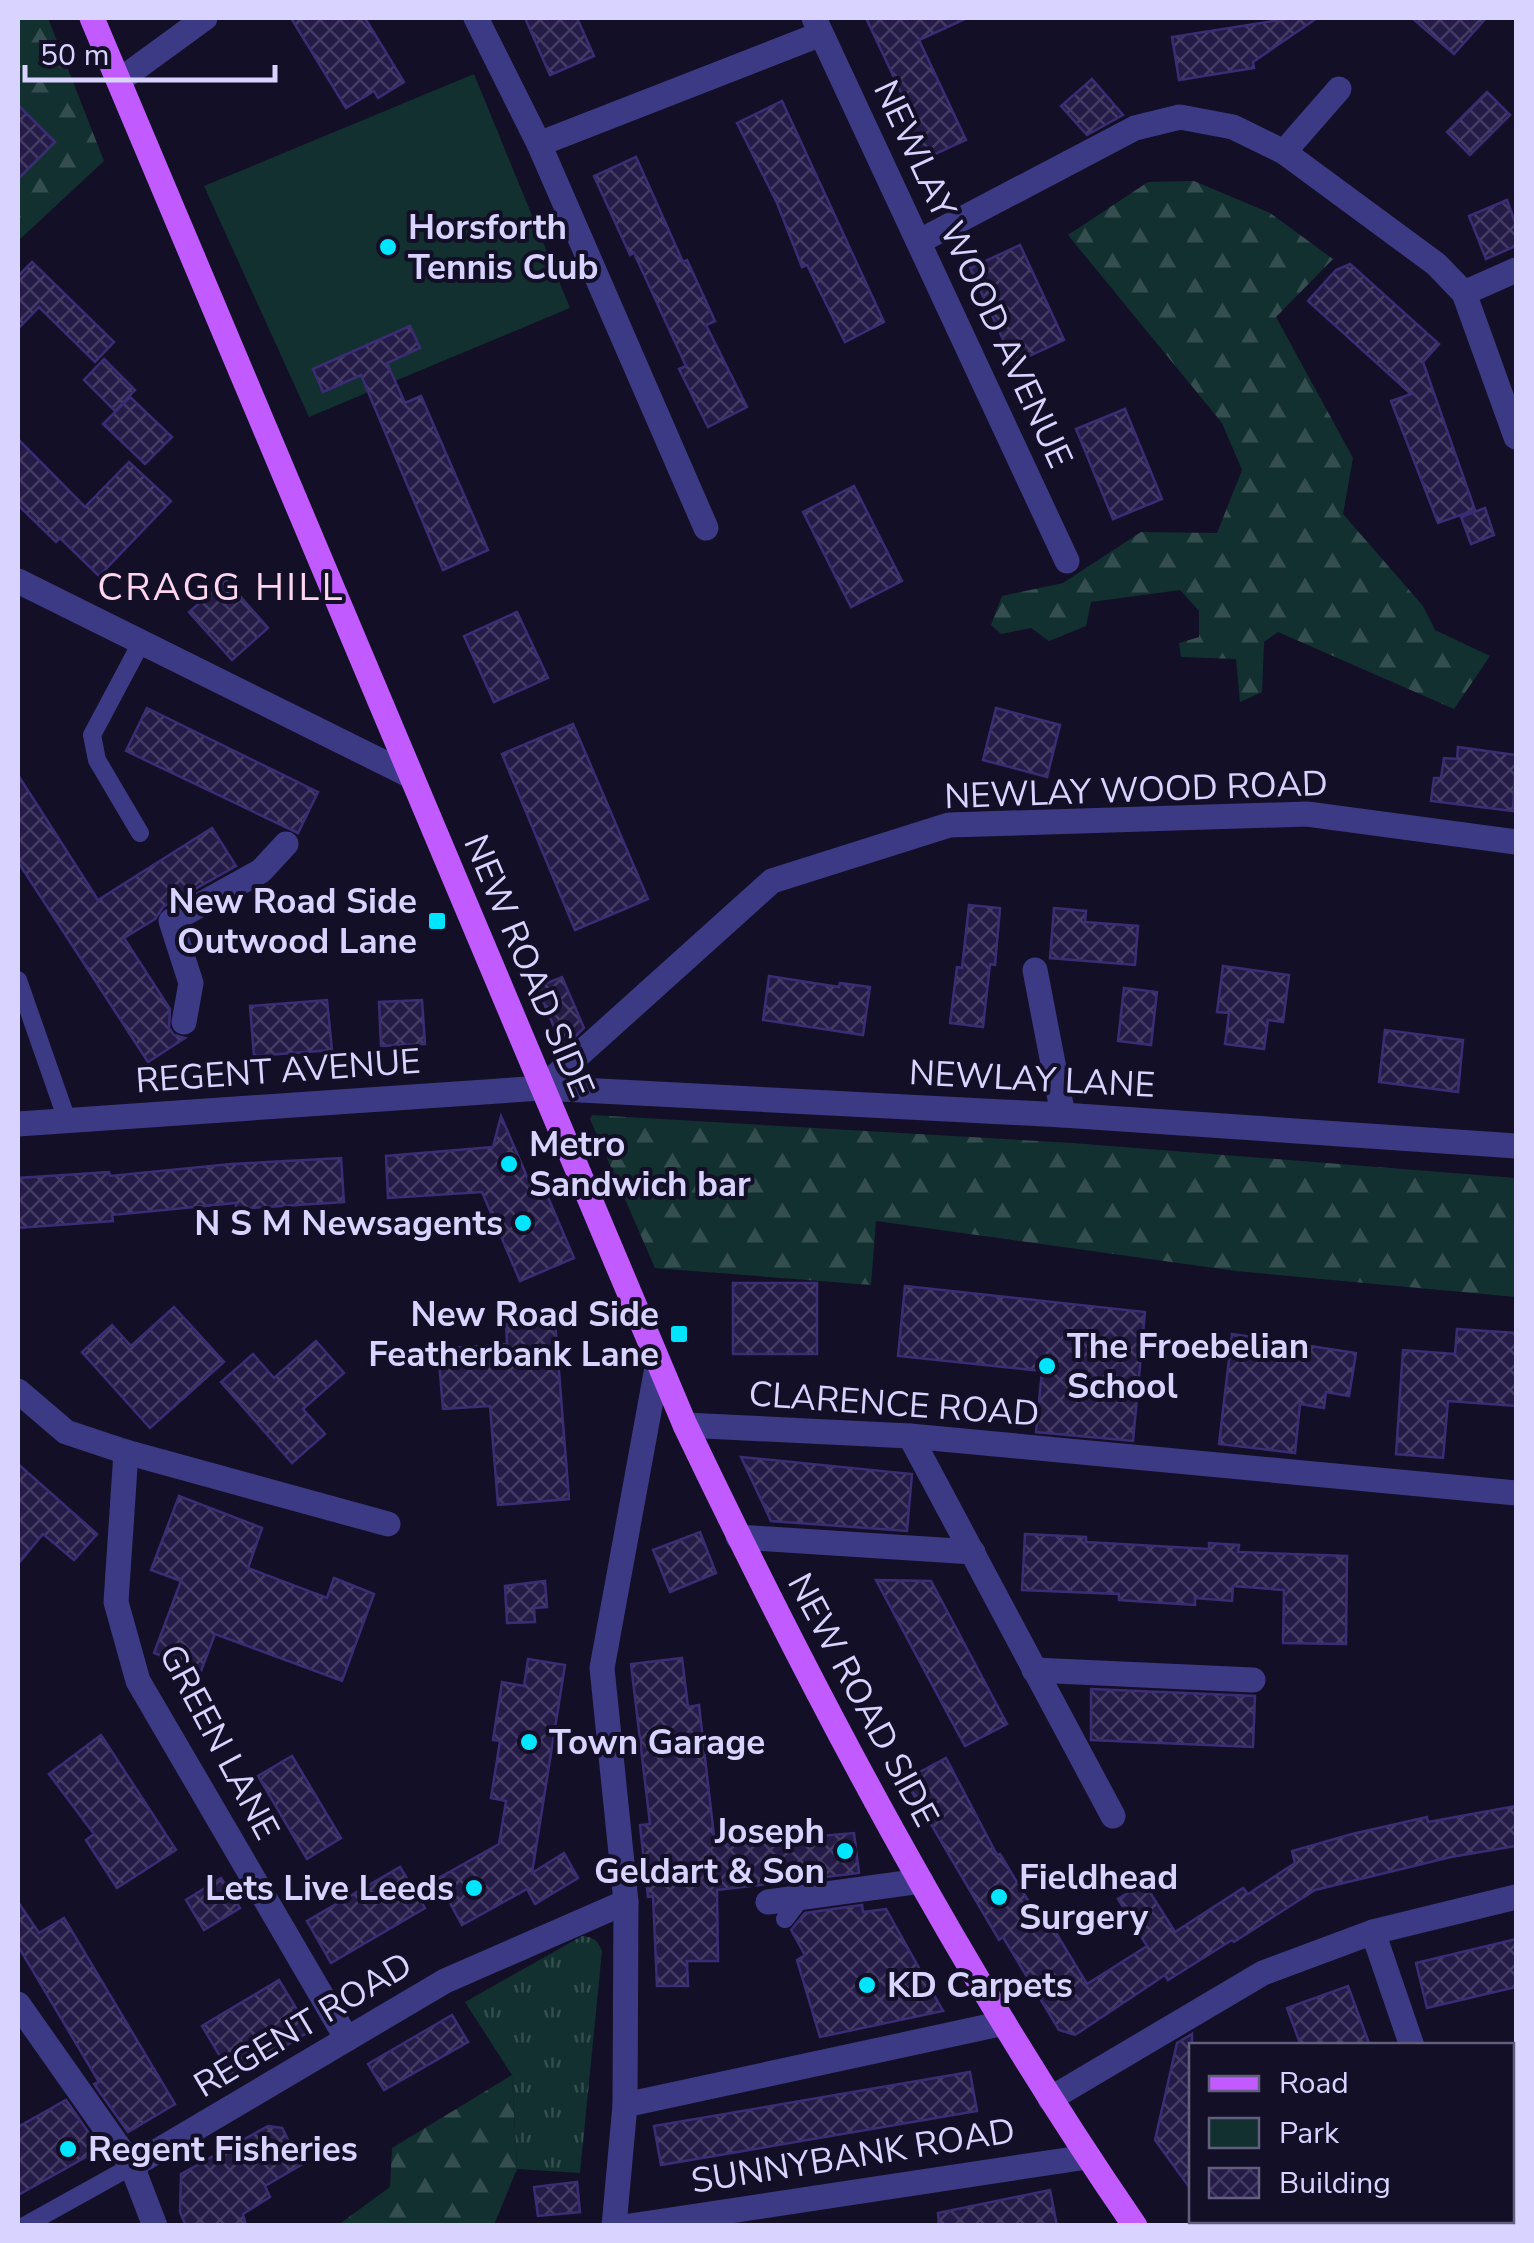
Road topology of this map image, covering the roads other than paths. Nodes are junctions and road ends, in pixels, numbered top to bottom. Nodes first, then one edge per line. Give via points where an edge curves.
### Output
1 (92, 18) edge
2 (205, 18) edge
3 (476, 18) edge
4 (817, 26) edge
5 (120, 80) junction
6 (1340, 89) dead end
7 (539, 144) junction
8 (1284, 152) junction
9 (920, 241) junction
10 (1516, 270) edge
11 (1464, 292) junction
12 (1516, 437) edge
13 (706, 528) dead end
14 (1067, 561) dead end
15 (18, 581) edge
16 (140, 643) junction
17 (410, 776) junction
18 (140, 833) dead end
19 (1516, 842) edge
20 (286, 844) dead end
21 (1035, 970) dead end
22 (18, 980) edge
23 (184, 1022) dead end
24 (542, 1088) junction
25 (1063, 1115) junction
26 (67, 1120) junction
27 (18, 1124) edge
28 (1516, 1146) edge
29 (658, 1362) junction
30 (18, 1391) edge
31 (685, 1425) junction
32 (910, 1436) junction
33 (126, 1452) junction
34 (1516, 1492) edge
35 (388, 1524) dead end
36 (738, 1537) junction
37 (973, 1552) junction
38 (1034, 1670) junction
39 (1253, 1680) dead end
40 (1113, 1816) dead end
41 (921, 1881) junction
42 (1516, 1897) edge
43 (626, 1902) junction
44 (776, 1911) dead end
45 (1373, 1932) junction
46 (18, 2004) edge
47 (1004, 2023) junction
48 (347, 2039) junction
49 (1411, 2043) edge
50 (1050, 2099) junction
51 (625, 2105) junction
52 (1087, 2157) junction
53 (132, 2166) junction
54 (24, 2226) edge
55 (155, 2226) edge
56 (614, 2226) edge
57 (630, 2226) edge
58 (1135, 2226) edge

1 - 5 main road, NEW ROAD SIDE
2 - 5 street
3 - 7 street
4 - 7 street
4 - 9 street, NEWLAY WOOD AVENUE
5 - 17 main road, NEW ROAD SIDE
6 - 8 street
7 - 13 street
8 - 9 street via 1233,127 1180,117 1150,124
8 - 11 street
9 - 14 street, NEWLAY WOOD AVENUE
10 - 11 street
11 - 12 street
15 - 16 street
16 - 17 street
16 - 18 lane via 92,736 96,760
17 - 24 main road, NEW ROAD SIDE
19 - 24 street, NEWLAY WOOD ROAD via 1307,814 949,824 772,881
20 - 23 street via 261,871 171,921 191,983
21 - 25 street
22 - 26 lane
24 - 25 street, NEWLAY LANE
24 - 26 street, REGENT AVENUE
24 - 29 main road, NEW ROAD SIDE
25 - 28 street, NEWLAY LANE
26 - 27 street, REGENT AVENUE
29 - 31 main road, NEW ROAD SIDE
29 - 43 street via 602,1668
30 - 33 street via 66,1432
31 - 32 street, CLARENCE ROAD
31 - 36 main road, NEW ROAD SIDE
32 - 34 street, CLARENCE ROAD
32 - 37 street
33 - 35 street
33 - 48 street, GREEN LANE via 116,1602 138,1681
36 - 37 street
36 - 41 main road, NEW ROAD SIDE
37 - 38 street
38 - 39 street
38 - 40 street
41 - 44 street via 801,1898
41 - 47 main road, NEW ROAD SIDE
42 - 45 street
43 - 48 street, REGENT ROAD via 445,1982
43 - 51 street
45 - 49 street
45 - 50 street via 1263,1973
46 - 53 street
47 - 50 main road, NEW ROAD SIDE
47 - 51 street
48 - 53 street, REGENT ROAD
50 - 52 main road, NEW ROAD SIDE
51 - 56 street
52 - 57 street, SUNNYBANK ROAD
52 - 58 main road, NEW ROAD SIDE
53 - 54 lane, REGENT ROAD
53 - 55 street

